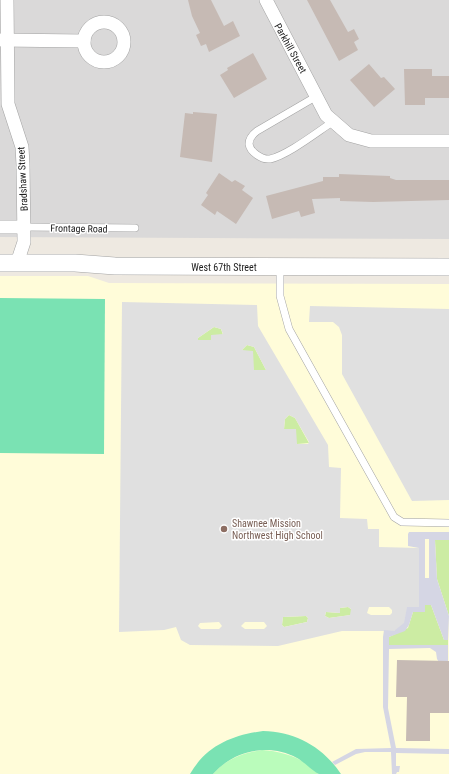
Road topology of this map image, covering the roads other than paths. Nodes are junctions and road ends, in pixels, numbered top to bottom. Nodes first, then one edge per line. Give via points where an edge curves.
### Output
1 (8, 0) edge
2 (266, 0) edge
3 (4, 40) edge
4 (84, 41) dead end
5 (317, 96) junction
6 (334, 122) junction
7 (449, 141) edge
8 (0, 227) edge
9 (24, 227) junction
10 (135, 228) dead end
11 (0, 263) edge
12 (18, 263) junction
13 (280, 267) junction
14 (449, 267) edge
15 (449, 523) edge

1 - 3 street, Bradshaw Street
2 - 5 street, Parkhill Street
3 - 4 street
3 - 9 street, Bradshaw Street via 8,104 22,147
5 - 6 street, Parkhill Street via 326,115
5 - 6 lane via 256,131 249,143 251,149 260,157 270,159
6 - 7 street, Parkhill Street via 349,135 367,140
8 - 9 street
9 - 10 lane, Frontage Road
9 - 12 street, Bradshaw Street via 24,242
11 - 12 street, West 67th Street
12 - 13 street, West 67th Street
13 - 14 street, West 67th Street
13 - 15 lane via 280,296 288,329 394,517 402,522

